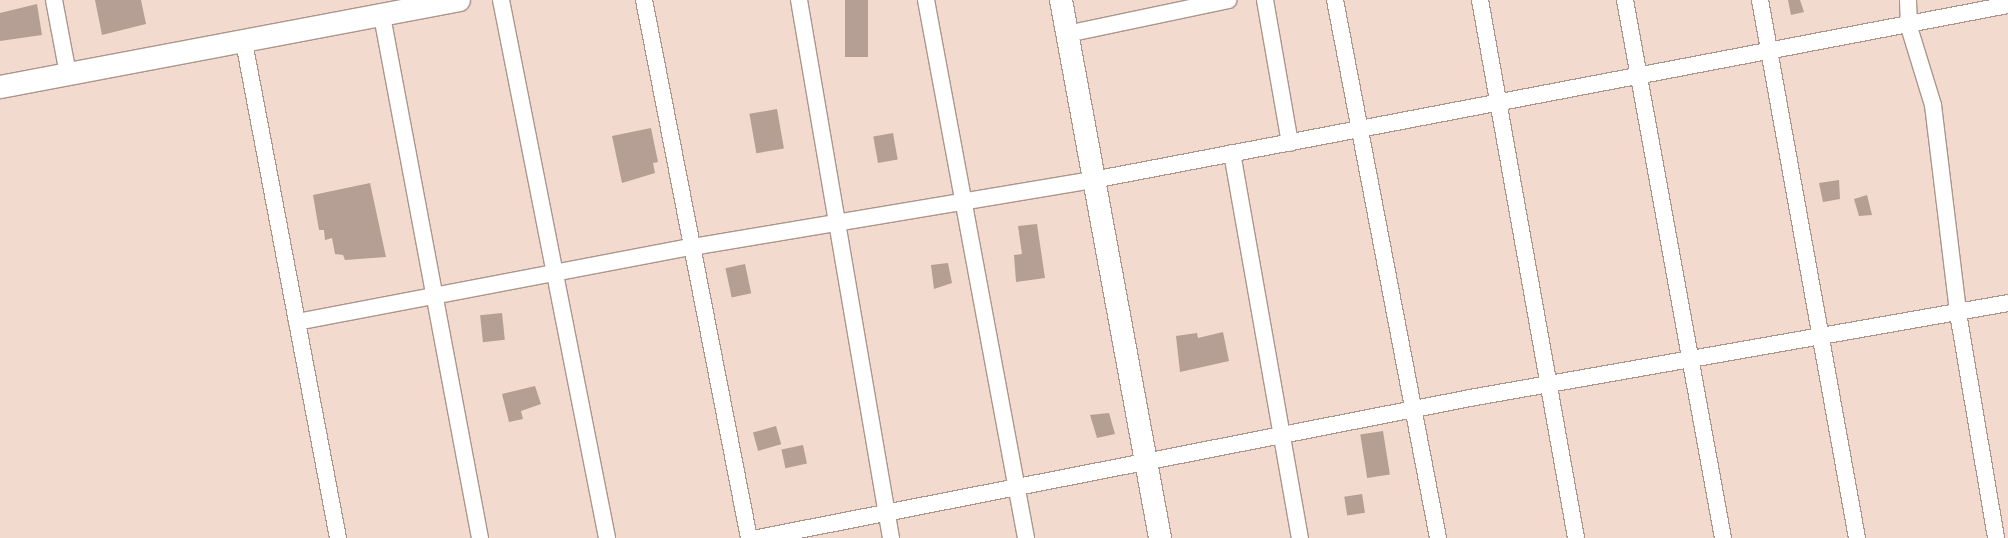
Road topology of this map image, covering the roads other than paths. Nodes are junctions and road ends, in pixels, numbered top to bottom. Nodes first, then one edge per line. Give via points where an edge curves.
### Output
1 (54, 0) edge
2 (459, 0) edge
3 (501, 0) edge
4 (644, 0) edge
5 (798, 0) edge
6 (926, 0) edge
7 (1061, 0) edge
8 (1228, 0) edge
9 (1265, 0) edge
10 (1335, 0) edge
11 (1480, 0) edge
12 (1625, 0) edge
13 (1760, 0) edge
14 (1908, 0) edge
15 (1208, 2) edge
16 (2008, 5) edge
17 (382, 16) junction
18 (1909, 27) junction
19 (1067, 34) junction
20 (244, 42) junction
21 (1770, 52) junction
22 (68, 74) junction
23 (1638, 77) junction
24 (0, 87) edge
25 (1501, 102) junction
26 (1359, 129) junction
27 (1290, 142) junction
28 (1232, 154) junction
29 (1093, 180) junction
30 (964, 203) junction
31 (837, 223) junction
32 (692, 247) junction
33 (555, 275) junction
34 (434, 295) junction
35 (2008, 303) edge
36 (1958, 314) junction
37 (297, 322) junction
38 (1820, 335) junction
39 (1692, 358) junction
40 (1547, 384) junction
41 (1416, 408) junction
42 (1281, 434) junction
43 (1145, 461) junction
44 (1016, 486) junction
45 (886, 512) junction
46 (338, 538) edge
47 (480, 538) edge
48 (607, 538) edge
49 (749, 538) edge
50 (758, 538) edge
51 (891, 538) edge
52 (1026, 538) edge
53 (1160, 538) edge
54 (1300, 538) edge
55 (1438, 538) edge
56 (1576, 538) edge
57 (1722, 538) edge
58 (1857, 538) edge
59 (1996, 538) edge

1 - 22 street
2 - 17 street
3 - 33 street
4 - 32 street
5 - 31 street
6 - 30 street
7 - 19 street
8 - 15 street
9 - 27 street
10 - 26 street
11 - 25 street
12 - 23 street
13 - 21 street
14 - 18 street
15 - 19 street
16 - 18 street
17 - 20 street
17 - 34 street
18 - 21 street
18 - 36 street via 1933,105
19 - 29 street
20 - 22 street
20 - 37 street
21 - 23 street
21 - 38 street
22 - 24 street
23 - 25 street
23 - 39 street
25 - 26 street
25 - 40 street
26 - 27 street
26 - 41 street
27 - 28 street
28 - 29 street
28 - 42 street
29 - 30 street
29 - 43 street
30 - 31 street
30 - 44 street
31 - 32 street
31 - 45 street
32 - 33 street
32 - 49 street
33 - 34 street
33 - 48 street
34 - 37 street
34 - 47 street
35 - 36 street
36 - 38 street
36 - 59 street
37 - 46 street
38 - 39 street
38 - 58 street
39 - 40 street
39 - 57 street
40 - 41 street
40 - 56 street
41 - 42 street
41 - 55 street
42 - 43 street
42 - 54 street
43 - 44 street
43 - 53 street
44 - 45 street
44 - 52 street
45 - 50 street
45 - 51 street

